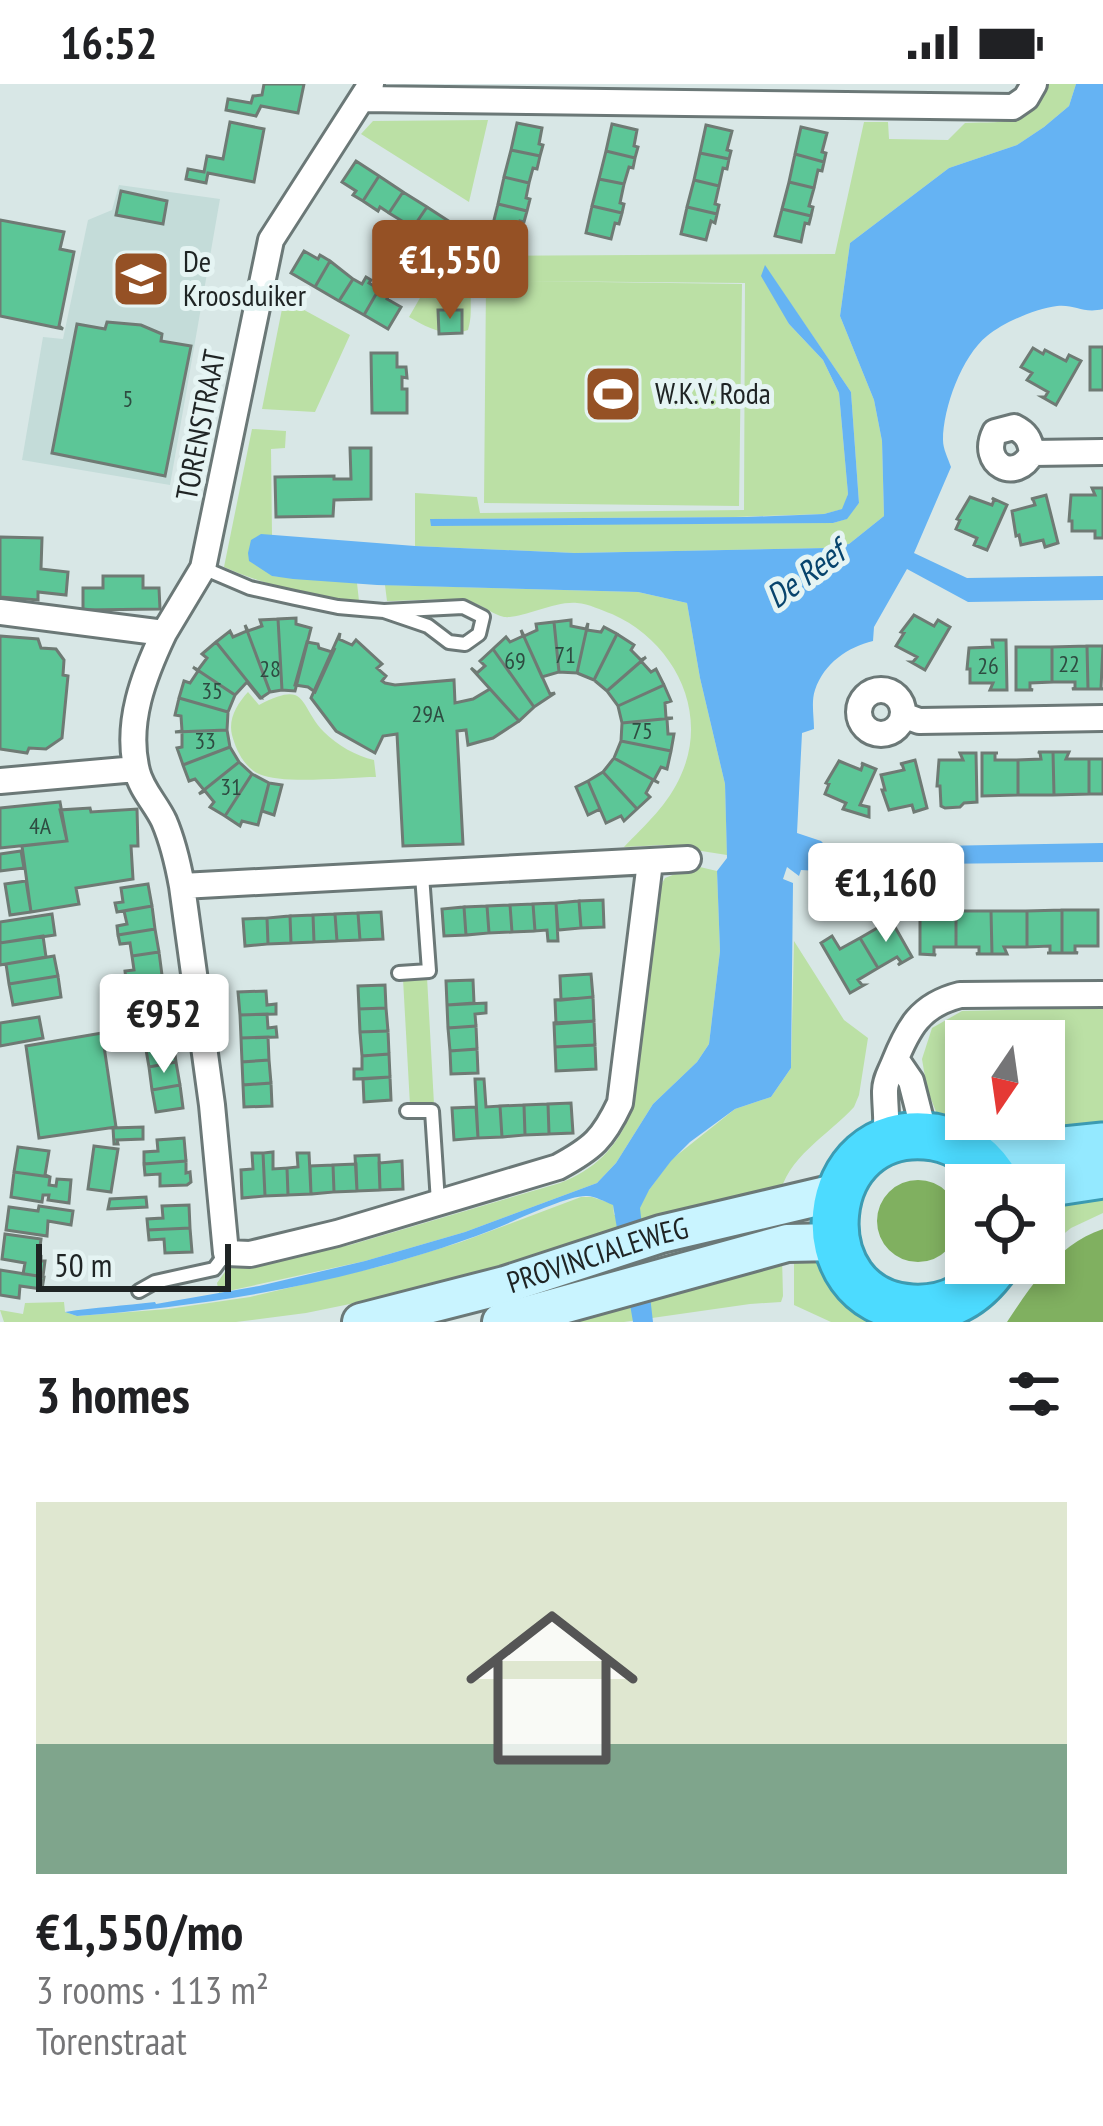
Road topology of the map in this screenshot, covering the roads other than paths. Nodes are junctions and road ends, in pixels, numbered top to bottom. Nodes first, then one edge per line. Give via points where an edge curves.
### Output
1 (1034, 84) edge
2 (366, 91) edge
3 (1103, 452) edge
4 (1032, 453) dead end
5 (202, 568) junction
6 (384, 610) junction
7 (0, 612) edge
8 (164, 633) junction
9 (904, 715) dead end
10 (1103, 718) edge
11 (136, 769) junction
12 (0, 781) edge
13 (688, 859) dead end
14 (650, 862) junction
15 (422, 875) junction
16 (182, 886) junction
17 (399, 973) dead end
18 (1103, 994) edge
19 (896, 1059) junction
20 (407, 1111) dead end
21 (905, 1138) junction
22 (1103, 1144) edge
23 (978, 1164) edge
24 (1017, 1164) edge
25 (1103, 1178) edge
26 (1065, 1182) edge
27 (839, 1192) junction
28 (438, 1202) junction
29 (836, 1242) junction
30 (226, 1253) junction
31 (981, 1284) edge
32 (139, 1291) dead end
33 (926, 1314) edge
34 (361, 1322) edge
35 (501, 1322) edge

1 - 2 street via 1012,107
2 - 5 street, TORENSTRAAT via 271,240
3 - 4 street
5 - 6 lane via 250,588
5 - 8 street, TORENSTRAAT
6 - 6 lane via 465,644 484,617 463,607
7 - 8 street
8 - 11 street, TORENSTRAAT via 137,701
9 - 10 street
11 - 12 street
11 - 16 street via 163,819
13 - 14 street
14 - 15 street
14 - 28 street via 620,1103 607,1131 558,1167
15 - 16 street
15 - 17 lane via 430,971
16 - 30 street
18 - 19 street via 945,999 911,1025
19 - 21 street via 911,1081
19 - 21 street via 885,1084 887,1129
20 - 28 lane via 432,1111
21 - 23 highway via 944,1139
21 - 27 highway via 856,1161
22 - 24 main road
25 - 26 main road
27 - 29 highway
27 - 34 main road, PROVINCIALEWEG via 661,1234
28 - 30 street via 250,1254
29 - 33 highway via 869,1292
29 - 35 main road, PROVINCIALEWEG via 787,1243
30 - 32 lane via 214,1269
31 - 33 highway

